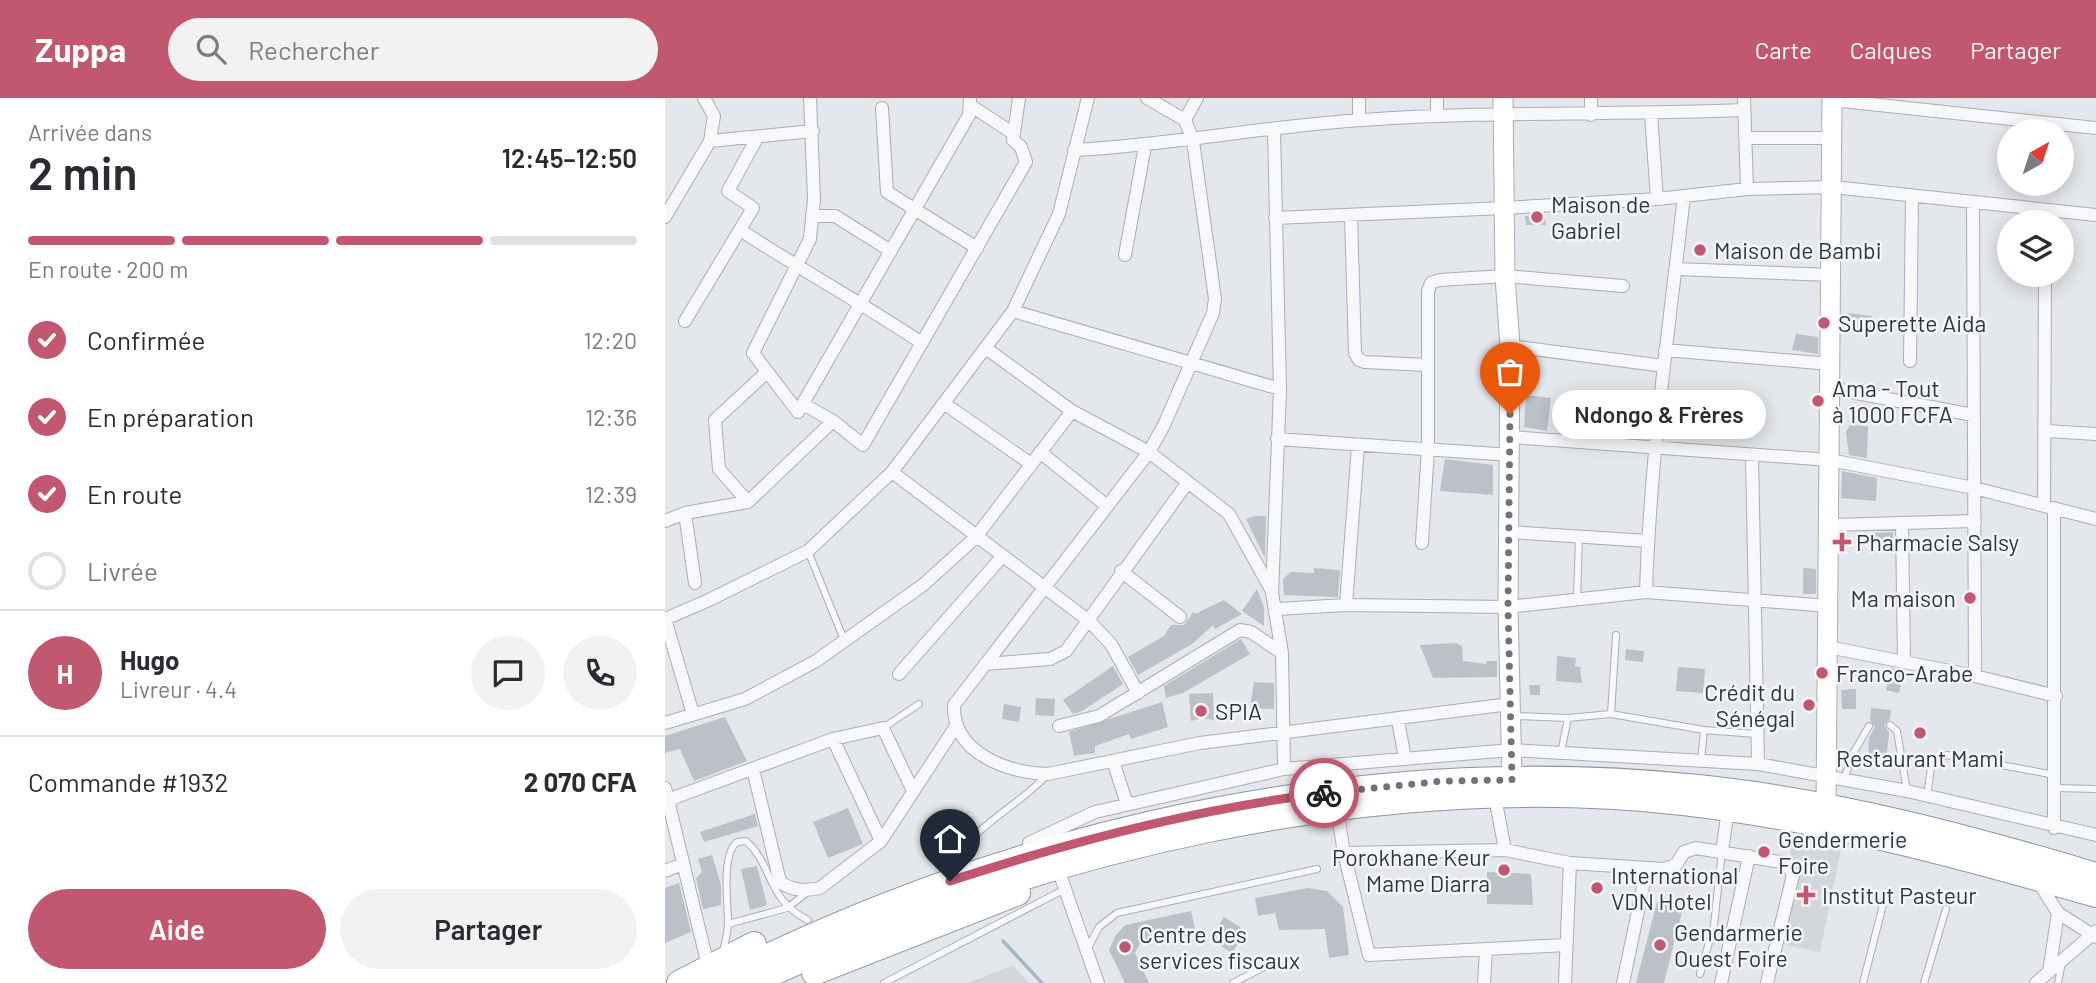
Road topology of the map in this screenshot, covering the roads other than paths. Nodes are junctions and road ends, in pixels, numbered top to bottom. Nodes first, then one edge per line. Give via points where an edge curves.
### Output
1 (704, 98) edge
2 (810, 98) edge
3 (1019, 98) edge
4 (1088, 98) edge
5 (1147, 98) edge
6 (1197, 98) edge
7 (1359, 98) edge
8 (1437, 98) edge
9 (1591, 98) edge
10 (1832, 99) edge
11 (970, 102) edge
12 (1744, 104) edge
13 (1503, 107) edge
14 (882, 108) dead end
15 (1651, 114) junction
16 (1437, 115) junction
17 (1591, 115) junction
18 (1185, 120) junction
19 (1359, 120) junction
20 (2096, 128) edge
21 (813, 131) junction
22 (1273, 131) junction
23 (1014, 134) junction
24 (757, 138) junction
25 (1745, 138) junction
26 (1831, 138) junction
27 (710, 141) junction
28 (1193, 141) junction
29 (1145, 146) junction
30 (1074, 150) junction
31 (1833, 187) junction
32 (1747, 189) junction
33 (1684, 196) junction
34 (1912, 197) junction
35 (1657, 198) junction
36 (1973, 203) junction
37 (1504, 208) junction
38 (2011, 210) edge
39 (914, 211) junction
40 (1351, 215) junction
41 (2074, 215) edge
42 (2096, 215) edge
43 (812, 216) junction
44 (665, 217) edge
45 (1275, 218) junction
46 (740, 230) junction
47 (977, 248) junction
48 (891, 251) junction
49 (1125, 255) dead end
50 (797, 268) junction
51 (1676, 269) junction
52 (1833, 275) junction
53 (1505, 276) junction
54 (1623, 286) dead end
55 (2045, 287) edge
56 (861, 302) junction
57 (1013, 311) junction
58 (685, 321) dead end
59 (922, 343) junction
60 (1510, 346) junction
61 (987, 349) junction
62 (1665, 350) junction
63 (1910, 361) dead end
64 (1189, 364) junction
65 (1831, 364) junction
66 (1426, 365) junction
67 (1664, 366) junction
68 (767, 372) junction
69 (1830, 388) junction
70 (1280, 389) junction
71 (803, 404) junction
72 (945, 404) junction
73 (1072, 411) junction
74 (1973, 415) junction
75 (833, 421) junction
76 (2046, 431) junction
77 (2096, 434) edge
78 (1277, 439) junction
79 (1358, 446) junction
80 (1511, 446) junction
81 (1428, 448) junction
82 (1657, 449) junction
83 (1040, 452) junction
84 (1149, 452) junction
85 (1752, 456) junction
86 (1831, 460) junction
87 (1031, 464) junction
88 (892, 471) junction
89 (1188, 482) junction
90 (1974, 488) junction
91 (748, 502) junction
92 (1107, 506) junction
93 (2049, 507) junction
94 (685, 513) junction
95 (2096, 519) edge
96 (665, 521) edge
97 (1975, 522) junction
98 (1902, 524) junction
99 (1829, 525) junction
100 (1510, 532) junction
101 (1579, 537) junction
102 (975, 538) junction
103 (1648, 541) junction
104 (1422, 542) dead end
105 (808, 551) junction
106 (1001, 558) junction
107 (1121, 571) junction
108 (695, 583) dead end
109 (1044, 588) junction
110 (1646, 592) junction
111 (1272, 593) junction
112 (1577, 599) junction
113 (1753, 602) junction
114 (1346, 605) junction
115 (1829, 606) junction
116 (1508, 607) junction
117 (1277, 609) junction
118 (1180, 617) dead end
119 (665, 619) edge
120 (1089, 621) junction
121 (1616, 635) dead end
122 (845, 642) junction
123 (1828, 647) junction
124 (1282, 653) junction
125 (1904, 662) junction
126 (985, 664) junction
127 (899, 674) dead end
128 (1975, 676) junction
129 (1138, 693) junction
130 (2056, 696) junction
131 (919, 704) dead end
132 (1511, 710) junction
133 (1611, 714) junction
134 (693, 715) junction
135 (1568, 718) junction
136 (1398, 720) junction
137 (665, 723) edge
138 (1890, 724) dead end
139 (956, 726) junction
140 (1059, 726) dead end
141 (1870, 726) dead end
142 (883, 728) junction
143 (1704, 730) junction
144 (1282, 733) junction
145 (1758, 734) junction
146 (833, 739) junction
147 (1511, 750) junction
148 (1561, 753) junction
149 (1405, 759) junction
150 (1113, 761) junction
151 (1701, 761) junction
152 (1758, 765) junction
153 (753, 769) junction
154 (1284, 769) junction
155 (1048, 774) junction
156 (1836, 779) junction
157 (2055, 781) junction
158 (912, 789) junction
159 (1503, 789) junction
160 (2096, 789) edge
161 (1907, 791) junction
162 (1927, 796) junction
163 (666, 797) edge
164 (1127, 804) junction
165 (1826, 807) junction
166 (1337, 810) junction
167 (1728, 810) junction
168 (2054, 828) junction
169 (2096, 835) edge
170 (881, 842) junction
171 (1029, 843) junction
172 (1068, 843) junction
173 (1505, 850) junction
174 (1722, 851) junction
175 (1344, 853) junction
176 (1749, 856) junction
177 (954, 863) junction
178 (1570, 863) junction
179 (683, 864) junction
180 (1647, 867) junction
181 (1317, 869) dead end
182 (665, 871) edge
183 (2096, 876) edge
184 (1055, 877) junction
185 (2036, 877) junction
186 (810, 890) junction
187 (2096, 895) edge
188 (1885, 901) dead end
189 (907, 906) junction
190 (1946, 909) dead end
191 (2058, 913) junction
192 (797, 914) junction
193 (728, 924) junction
194 (2095, 934) edge
195 (1566, 945) junction
196 (1486, 950) junction
197 (1086, 953) junction
198 (2063, 960) junction
199 (1264, 967) dead end
200 (714, 970) edge
201 (2049, 972) junction
202 (1700, 974) dead end
203 (679, 983) edge
204 (752, 983) edge
205 (791, 983) edge
206 (884, 983) edge
207 (1098, 983) edge
208 (1233, 983) edge
209 (1484, 983) edge
210 (1565, 983) edge
211 (1623, 983) edge
212 (1721, 983) edge
213 (1767, 983) edge
214 (1863, 983) edge
215 (1924, 983) edge
216 (2036, 983) edge
217 (2058, 983) edge

1 - 27 street via 714,116
2 - 21 street
3 - 23 street
4 - 30 street
5 - 18 street
6 - 18 street
7 - 19 street
8 - 16 street
9 - 17 street
10 - 20 street
10 - 26 street
11 - 23 street
11 - 39 street via 969,115
12 - 15 street
12 - 25 street
13 - 16 street
13 - 17 street
13 - 37 street
14 - 39 street via 887,192
15 - 17 street
15 - 35 street
16 - 19 street
18 - 28 street
19 - 22 street
21 - 24 street
21 - 43 street
22 - 28 street
22 - 45 street
23 - 47 street via 1026,162
24 - 27 street
24 - 46 street via 728,191 753,208
25 - 26 street
25 - 32 street
26 - 31 street
27 - 44 street
28 - 29 street
28 - 64 street via 1215,299
29 - 30 street
29 - 49 street
30 - 57 street via 1059,214
31 - 32 street
31 - 34 street
31 - 52 street
32 - 33 street
33 - 35 street
33 - 51 street
34 - 36 street
34 - 63 street
35 - 37 street
36 - 38 street
36 - 74 street
37 - 40 street
37 - 53 street
39 - 47 street
39 - 48 street
40 - 45 street
40 - 66 street via 1355,353 1365,362
41 - 42 street
43 - 48 street via 835,216
43 - 50 street via 810,239
45 - 70 street
46 - 50 street
46 - 58 street
47 - 59 street
48 - 56 street
50 - 56 street
50 - 68 street via 753,353
51 - 52 street
51 - 62 street
52 - 65 street
53 - 54 street
53 - 60 street
53 - 66 street via 1431,283
55 - 76 street
56 - 59 street
56 - 71 street
57 - 61 street
57 - 64 street
59 - 75 street via 863,445
60 - 67 street
60 - 80 street
61 - 72 street
61 - 73 street
62 - 65 street
62 - 67 street
64 - 70 street
64 - 84 street
65 - 69 street
66 - 81 street
67 - 82 street
68 - 71 street via 798,412
68 - 91 street via 715,420 719,469
69 - 74 street
69 - 86 street
70 - 78 street
71 - 75 street
72 - 87 street
72 - 88 street
73 - 83 street
73 - 84 street
74 - 90 street
75 - 91 street
76 - 77 street
76 - 93 street
78 - 79 street
78 - 111 street
79 - 81 street
79 - 114 street
80 - 81 street
80 - 82 street
80 - 100 street
81 - 104 street
82 - 85 street
82 - 103 street
83 - 87 street
83 - 92 street
84 - 89 street
84 - 92 street
85 - 86 street
85 - 113 street
86 - 90 street
86 - 99 street
87 - 102 street
88 - 102 street
88 - 105 street
89 - 107 street
89 - 111 street via 1229,514
90 - 93 street
90 - 97 street
91 - 94 street
92 - 109 street
93 - 95 street
93 - 130 street
94 - 96 street
94 - 108 street
97 - 98 street
97 - 128 street
98 - 99 street
98 - 125 street
99 - 115 street
100 - 101 street
100 - 116 street
101 - 103 street
101 - 112 lane
102 - 106 street
102 - 122 street via 923,585
103 - 110 street
105 - 119 street
105 - 122 lane
106 - 109 street
106 - 127 street
107 - 118 street
107 - 120 street
109 - 120 street
109 - 126 street
110 - 112 street
110 - 113 street
111 - 117 street
112 - 116 street
113 - 115 street
113 - 145 street
114 - 116 street
114 - 117 street
115 - 123 street
116 - 132 street
117 - 124 street
119 - 134 street
120 - 126 street via 1058,657
120 - 129 street via 1111,644
121 - 133 lane
122 - 134 street via 745,699
123 - 125 street
123 - 156 street
124 - 129 street via 1251,632 1240,631
124 - 144 street
125 - 128 street
126 - 139 street via 954,705
128 - 130 street
129 - 140 street via 1086,722
130 - 157 street
131 - 142 lane
132 - 135 lane
132 - 136 street
132 - 147 street
133 - 135 lane
133 - 143 lane
134 - 137 street
135 - 148 lane
136 - 144 street
136 - 149 street
138 - 161 lane via 1897,731
139 - 155 street via 982,755 1026,774
139 - 158 street
141 - 156 lane
142 - 146 street
142 - 158 street
143 - 145 lane
143 - 151 lane
144 - 150 street via 1200,743
144 - 154 street
145 - 152 street
146 - 153 street
146 - 170 street
147 - 148 street
147 - 149 street
147 - 159 street
148 - 151 street
149 - 154 street
150 - 155 street
150 - 164 street
151 - 152 street
152 - 156 street
153 - 163 street
153 - 186 street via 780,882
154 - 164 street
155 - 177 lane via 1023,800 977,830
156 - 161 street
156 - 165 street
157 - 160 lane
157 - 162 lane via 1947,755 1932,761
157 - 168 street
158 - 170 street
159 - 165 highway via 1625,781
159 - 166 highway
159 - 167 highway
159 - 172 highway via 1443,781 1308,795
159 - 173 street
161 - 162 street
162 - 168 street
163 - 179 street
164 - 171 street via 1074,820
165 - 183 highway via 1892,819
166 - 175 street
166 - 184 highway via 1117,852
167 - 174 street
167 - 185 highway via 1910,843
168 - 169 street
170 - 186 street via 820,888
171 - 172 highway
171 - 177 highway
172 - 189 highway
173 - 175 street
173 - 178 street
174 - 176 street
174 - 180 street via 1689,849 1670,868
174 - 202 lane via 1714,925
175 - 196 street via 1369,955
176 - 212 street
176 - 213 street via 1786,863 1793,875
177 - 192 highway
178 - 180 street
178 - 195 street
179 - 182 street
179 - 200 street
180 - 211 street
181 - 197 lane via 1117,913 1099,927
184 - 189 highway
184 - 197 street
184 - 205 highway
184 - 206 lane
185 - 187 highway
185 - 191 street
186 - 192 lane
188 - 214 lane
189 - 200 highway
189 - 204 highway
190 - 215 lane
191 - 194 street
191 - 201 street
192 - 193 lane
192 - 193 lane via 752,846 737,842 730,849 727,872
192 - 200 highway
193 - 200 lane
194 - 198 street
195 - 196 street
195 - 210 street
196 - 209 street
197 - 207 street
198 - 201 street
198 - 217 lane
199 - 208 lane
200 - 203 highway
201 - 216 street

